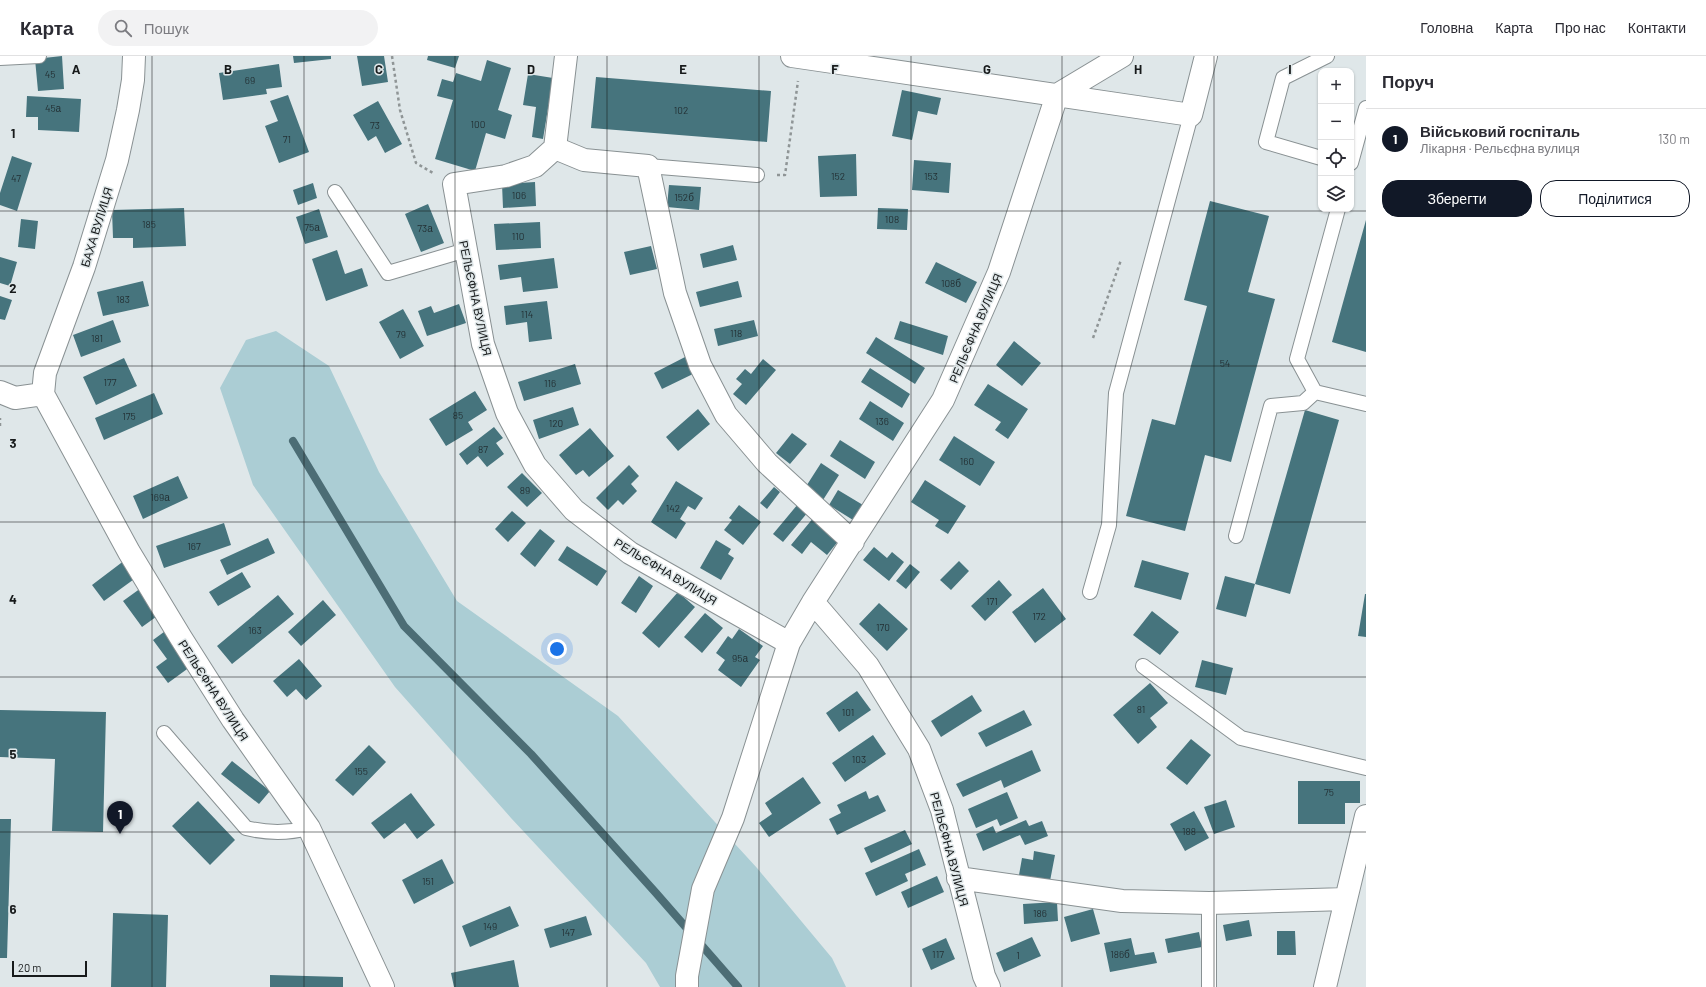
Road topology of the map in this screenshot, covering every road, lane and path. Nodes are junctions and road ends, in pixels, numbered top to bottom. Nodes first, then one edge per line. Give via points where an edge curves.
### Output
1 (39, 56) edge
2 (134, 56) edge
3 (392, 56) edge
4 (566, 56) edge
5 (798, 56) edge
6 (1122, 56) edge
7 (1206, 56) edge
8 (1327, 56) edge
9 (0, 58) edge
10 (1057, 95) junction
11 (1366, 108) edge
12 (1191, 115) junction
13 (555, 148) junction
14 (1354, 152) edge
15 (1318, 157) edge
16 (416, 163) dead end
17 (648, 166) junction
18 (756, 175) joint
19 (335, 192) dead end
20 (1337, 212) edge
21 (466, 250) junction
22 (1121, 260) dead end
23 (1093, 338) dead end
24 (0, 392) edge
25 (1315, 392) junction
26 (43, 394) junction
27 (1366, 404) edge
28 (1236, 536) dead end
29 (853, 542) junction
30 (1090, 592) dead end
31 (813, 602) junction
32 (789, 643) junction
33 (1143, 666) dead end
34 (164, 733) dead end
35 (1366, 768) edge
36 (1366, 816) edge
37 (309, 828) junction
38 (958, 878) junction
39 (1346, 899) junction
40 (1209, 903) junction
41 (687, 982) edge
42 (383, 987) edge
43 (989, 987) edge
44 (1209, 987) edge
45 (1325, 987) edge

1 - 9 lane
2 - 26 street, БАХА ВУЛИЦЯ via 133,80 117,160 84,267 45,374
3 - 16 path via 400,110
4 - 13 street
5 - 10 street
5 - 18 path via 785,175
6 - 10 street
7 - 12 street
8 - 15 lane via 1283,78 1266,142
10 - 12 street
10 - 29 street, РЕЛЬЄФНА ВУЛИЦЯ via 999,272 943,400
11 - 14 lane
12 - 30 lane via 1116,393 1109,525
13 - 17 street via 584,160
13 - 21 street, РЕЛЬЄФНА ВУЛИЦЯ via 535,166 506,176 454,184
17 - 18 lane
17 - 29 street via 675,293 700,365 726,415 767,464
19 - 21 lane via 388,273
20 - 25 lane via 1297,359
21 - 32 street, РЕЛЬЄФНА ВУЛИЦЯ via 483,344 507,414 536,465 574,510 630,553
22 - 23 path
24 - 26 street via 15,398
25 - 27 lane
25 - 28 lane via 1303,403 1271,406
26 - 37 street, РЕЛЬЄФНА ВУЛИЦЯ via 129,552 180,638 232,720
29 - 31 street, РЕЛЬЄФНА ВУЛИЦЯ
31 - 32 street, РЕЛЬЄФНА ВУЛИЦЯ
31 - 38 street, РЕЛЬЄФНА ВУЛИЦЯ via 868,666 919,749 942,810
32 - 41 street, РЕЛЬЄФНА ВУЛИЦЯ via 733,818 703,889
33 - 35 lane via 1241,738
34 - 37 lane via 246,828 292,832
36 - 39 street
37 - 42 street, РЕЛЬЄФНА ВУЛИЦЯ
38 - 40 street via 1122,901
38 - 43 street, РЕЛЬЄФНА ВУЛИЦЯ
39 - 40 street
39 - 45 street
40 - 44 lane

